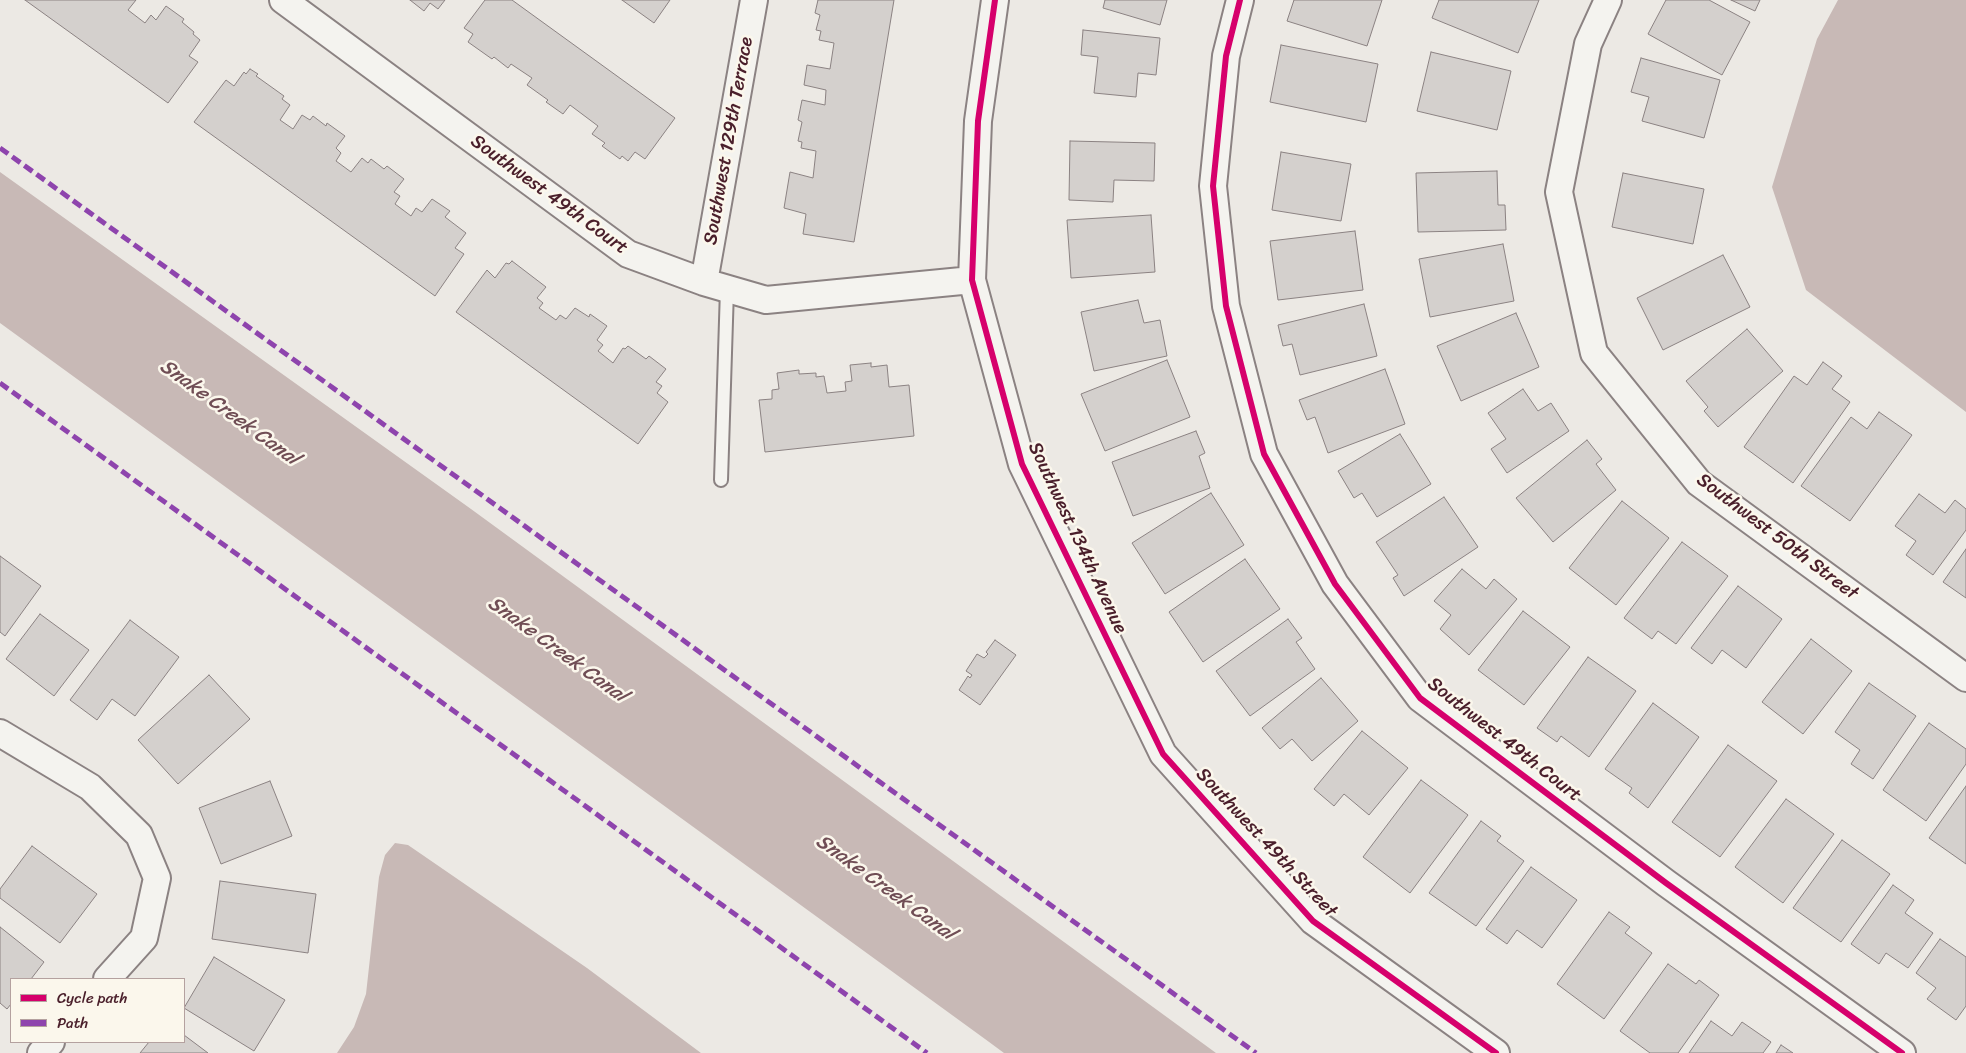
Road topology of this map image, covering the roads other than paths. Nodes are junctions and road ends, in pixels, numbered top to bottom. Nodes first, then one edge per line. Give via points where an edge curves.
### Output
1 (283, 0) edge
2 (754, 0) edge
3 (995, 0) edge
4 (1240, 0) edge
5 (1608, 0) edge
6 (972, 280) junction
7 (716, 285) junction
8 (721, 480) dead end
9 (1966, 678) edge
10 (0, 734) edge
11 (1164, 754) joint
12 (107, 978) edge
13 (50, 1043) edge
14 (41, 1053) edge
15 (1496, 1053) edge
16 (1902, 1053) edge

1 - 7 street, Southwest 49th Court via 628,254
2 - 7 street, Southwest 129th Terrace
3 - 6 street, Southwest 134th Avenue via 978,122
4 - 16 street, Southwest 49th Court via 1226,56 1213,186 1226,306 1264,454 1335,584 1420,698 1666,883
5 - 9 street, Southwest 50th Street via 1588,44 1559,192 1594,353 1699,482
6 - 7 street, Southwest 49th Court via 766,300
6 - 11 street, Southwest 134th Avenue via 1022,464
7 - 8 lane
10 - 12 street via 90,787 139,835 156,878 144,938
11 - 15 street, Southwest 49th Street via 1313,921
13 - 14 street

